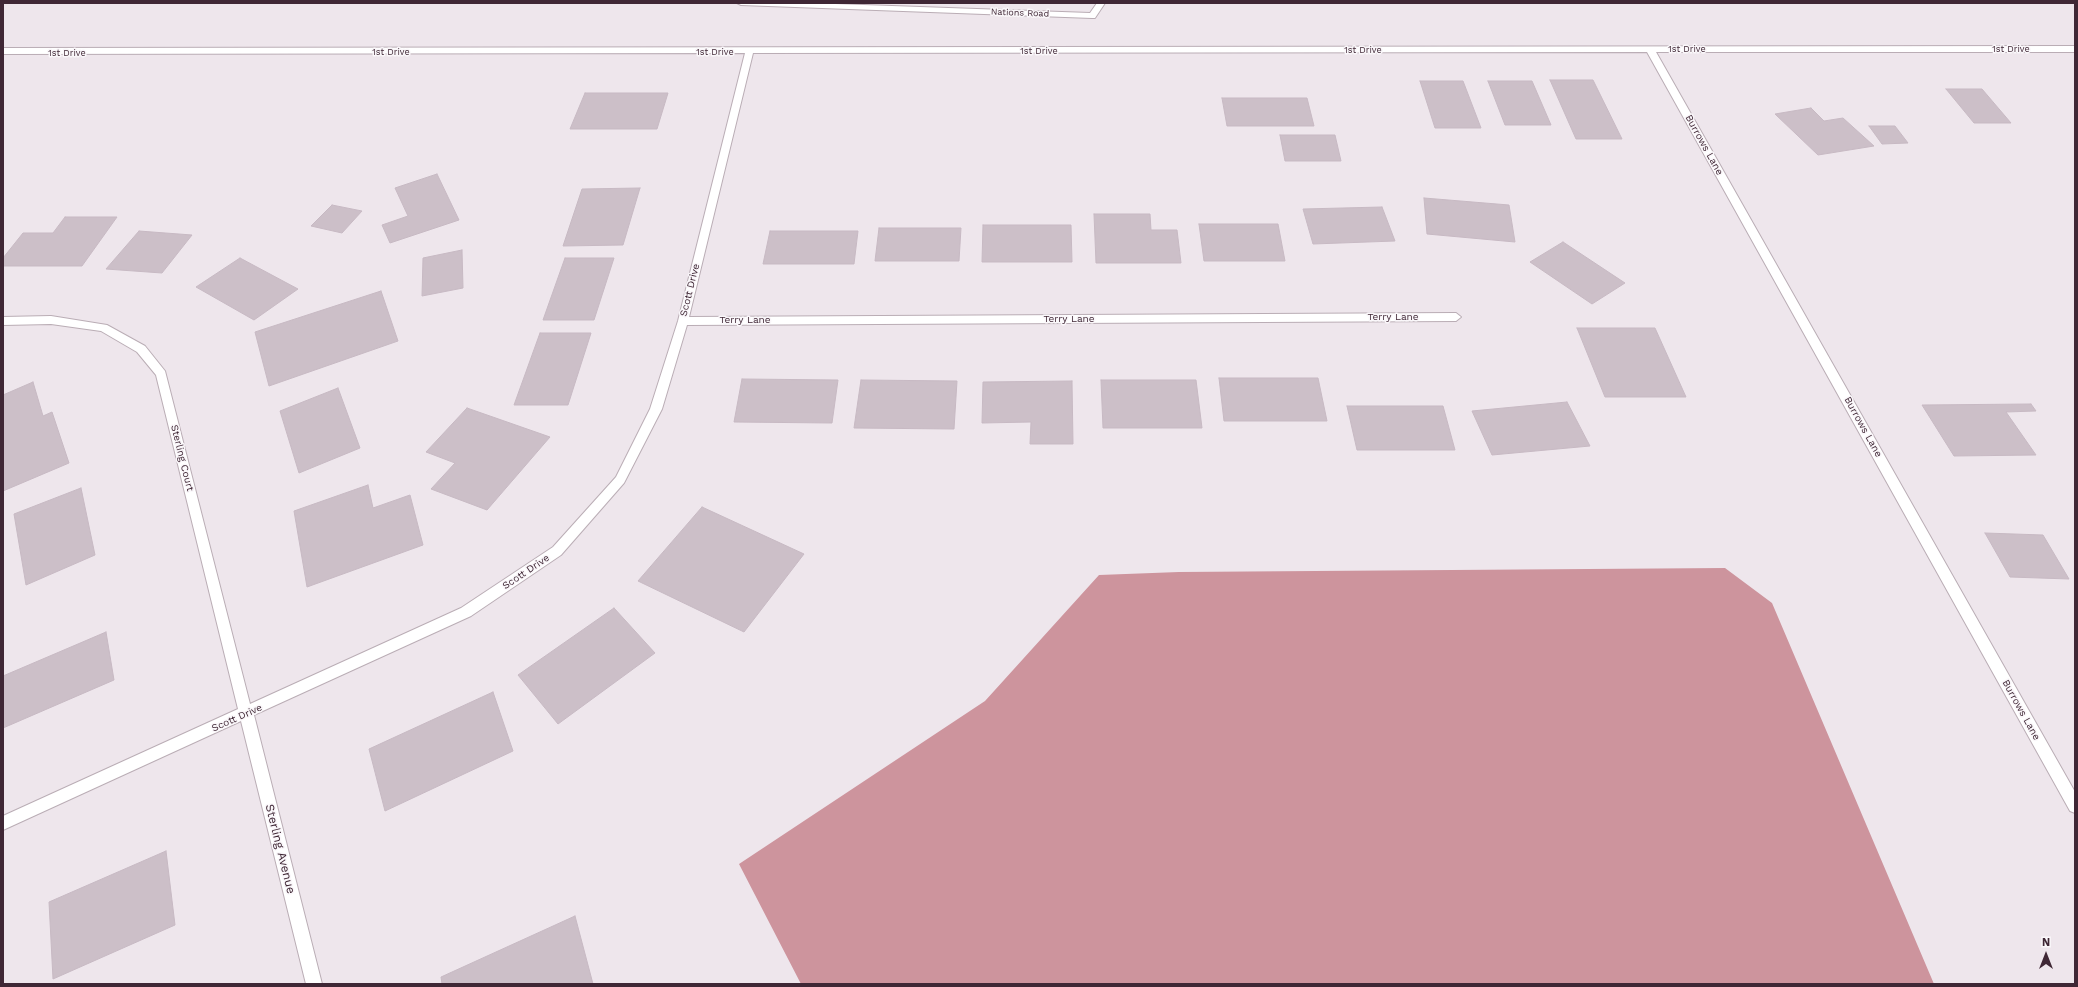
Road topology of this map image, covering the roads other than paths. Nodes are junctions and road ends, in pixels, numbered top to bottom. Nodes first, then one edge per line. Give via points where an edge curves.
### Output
1 (741, 3) edge
2 (1101, 3) edge
3 (1650, 49) junction
4 (2075, 49) edge
5 (3, 52) edge
6 (749, 52) junction
7 (1456, 317) dead end
8 (3, 321) edge
9 (683, 321) junction
10 (247, 714) junction
11 (2075, 806) edge
12 (3, 823) edge
13 (314, 984) edge

1 - 2 street, Nations Road via 1092,16
3 - 4 street, 1st Drive
3 - 6 street, 1st Drive
3 - 11 street, Burrows Lane
5 - 6 street, 1st Drive
6 - 9 street, Scott Drive
7 - 9 street, Terry Lane
8 - 10 street, Sterling Court via 51,320 103,328 141,349 161,374
9 - 10 street, Scott Drive via 656,409 620,480 557,551 466,612
10 - 12 street, Scott Drive
10 - 13 street, Sterling Avenue

